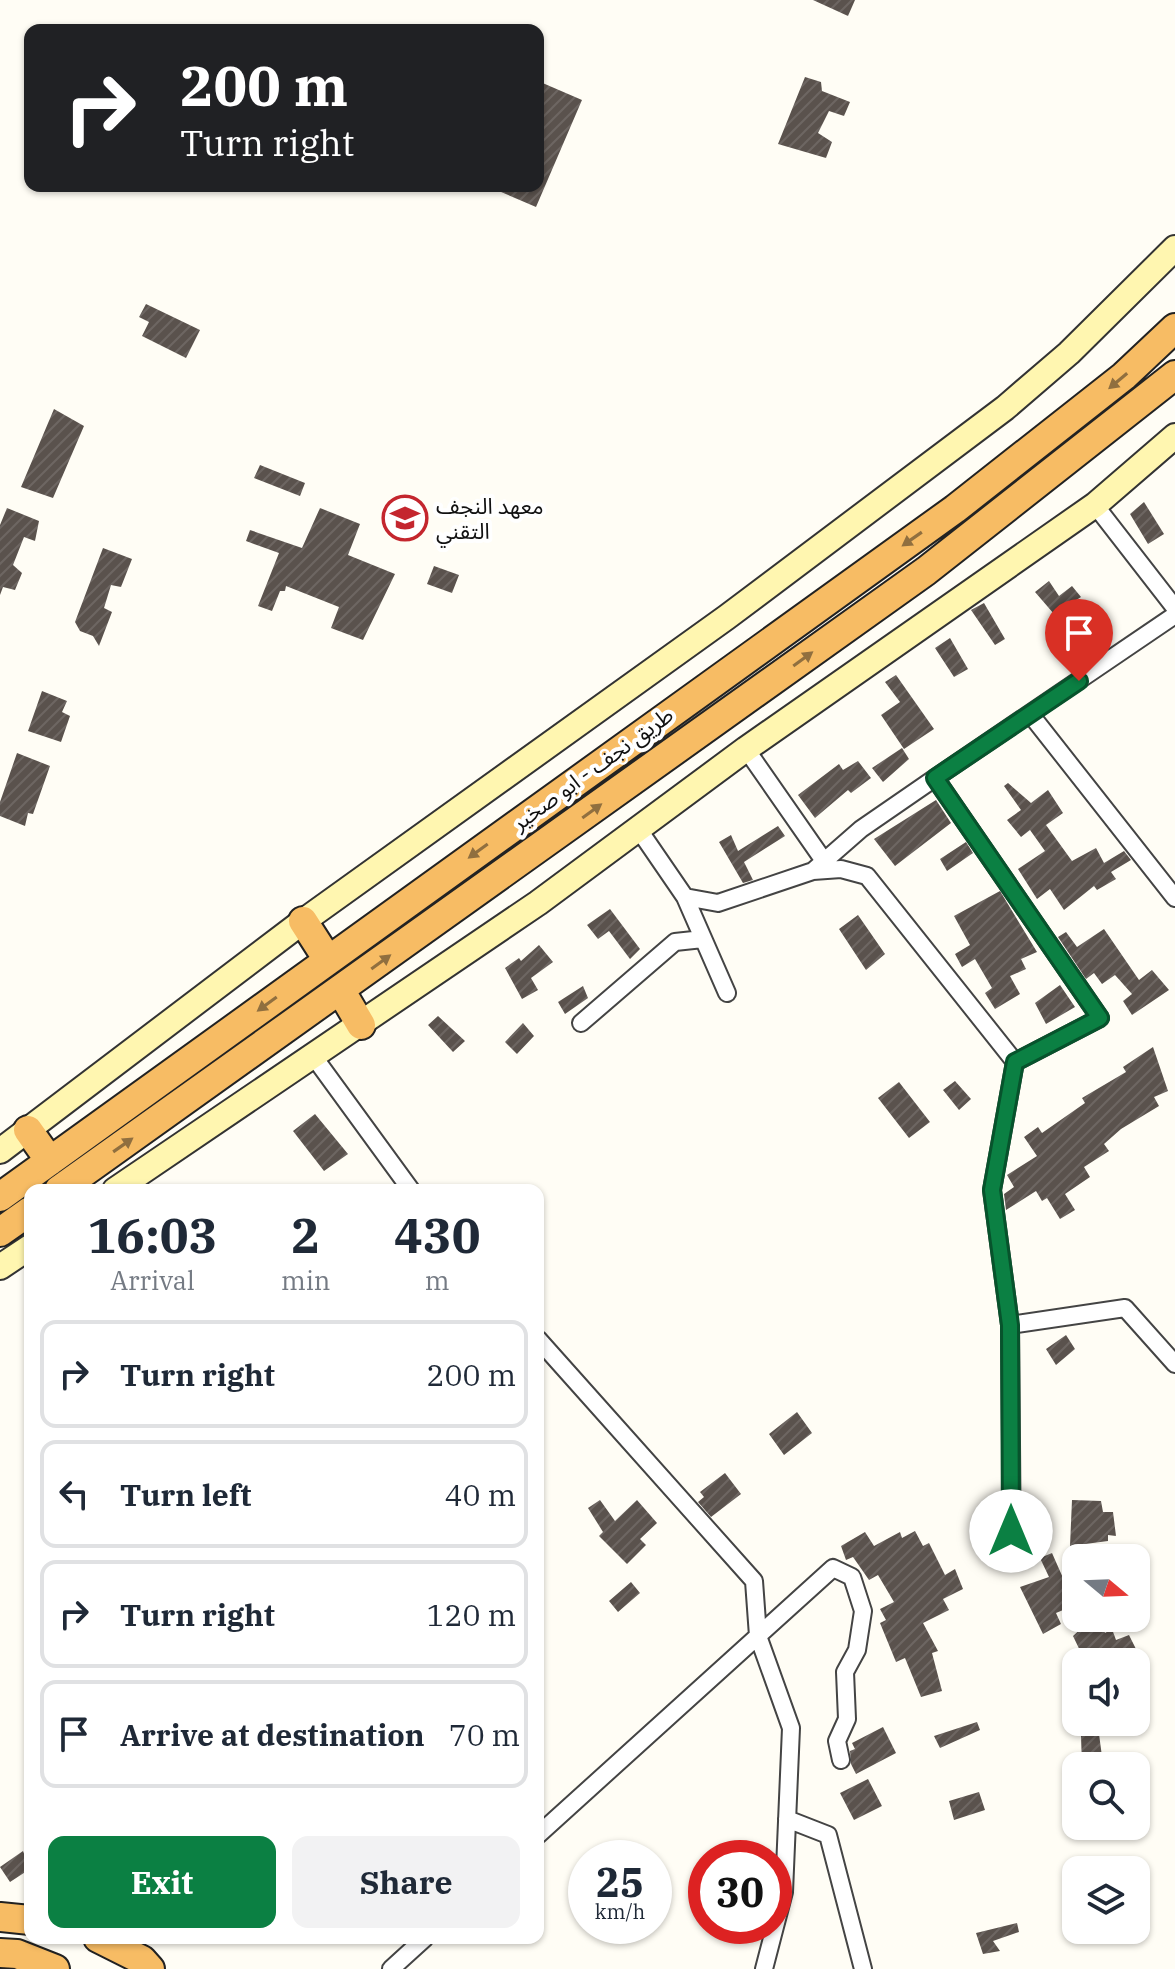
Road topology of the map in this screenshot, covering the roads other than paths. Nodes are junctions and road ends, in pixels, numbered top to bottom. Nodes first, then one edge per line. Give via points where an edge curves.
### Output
1 (1175, 248) edge
2 (1175, 328) edge
3 (1175, 375) edge
4 (1074, 416) junction
5 (1175, 436) edge
6 (1038, 444) junction
7 (1091, 444) junction
8 (1054, 474) junction
9 (1095, 505) junction
10 (1175, 608) edge
11 (1175, 615) edge
12 (1031, 715) junction
13 (746, 749) junction
14 (935, 778) junction
15 (637, 827) junction
16 (819, 866) junction
17 (685, 897) junction
18 (1175, 898) edge
19 (303, 921) junction
20 (703, 939) junction
21 (328, 960) junction
22 (341, 991) junction
23 (727, 993) dead end
24 (581, 1023) dead end
25 (361, 1025) junction
26 (314, 1057) junction
27 (1015, 1062) junction
28 (28, 1130) junction
29 (0, 1151) edge
30 (50, 1161) junction
31 (69, 1184) edge
32 (124, 1184) edge
33 (407, 1184) edge
34 (0, 1197) edge
35 (24, 1215) edge
36 (0, 1232) edge
37 (24, 1251) edge
38 (0, 1267) edge
39 (1010, 1325) junction
40 (544, 1346) edge
41 (1175, 1364) edge
42 (1012, 1561) dead end
43 (758, 1636) junction
44 (841, 1760) dead end
45 (787, 1819) junction
46 (544, 1830) edge
47 (0, 1917) edge
48 (24, 1919) edge
49 (110, 1944) edge
50 (418, 1944) edge
51 (0, 1953) edge
52 (55, 1969) edge
53 (150, 1969) edge
54 (391, 1969) edge
55 (764, 1969) edge
56 (863, 1969) edge

1 - 19 main road via 1005,408 727,617
2 -> 4 highway, طريق نجف - ابو صخير
3 - 7 highway, طريق نجف - ابو صخير
4 - 6 highway, طريق نجف - ابو صخير
4 - 7 highway via 1072,437
5 - 9 main road
6 - 8 highway via 1055,453
6 -> 21 highway, طريق نجف - ابو صخير
7 - 8 highway, طريق نجف - ابو صخير
22 -> 8 highway, طريق نجف - ابو صخير
9 - 10 street
9 - 13 main road
11 - 12 street
12 - 14 street
12 - 18 street
13 - 15 main road
13 - 16 street
14 - 16 street via 861,829
14 - 27 street via 1100,1018
15 - 17 street
15 - 25 main road via 538,903
16 - 17 street via 718,903
16 - 27 street via 867,876
17 - 20 street
19 - 21 highway
19 - 28 main road
20 - 23 street
20 - 24 street via 675,942
21 -> 30 highway, طريق نجف - ابو صخير
22 - 25 highway
31 -> 22 highway, طريق نجف - ابو صخير
25 - 26 main road
26 - 32 main road
26 - 33 street
27 - 39 street via 992,1190
28 - 29 main road
28 - 30 highway
30 - 34 highway, طريق نجف - ابو صخير
35 - 36 highway
37 - 38 main road
39 - 41 street via 1125,1308
39 - 42 street
40 - 43 street via 754,1581
43 - 44 street via 833,1568 852,1577 863,1611 857,1650 845,1672 847,1719 837,1741
43 - 45 street via 791,1728
43 - 46 street
45 - 55 street via 784,1892
45 - 56 street via 828,1835
47 - 48 highway
49 - 53 highway
50 - 54 street
51 - 52 highway

